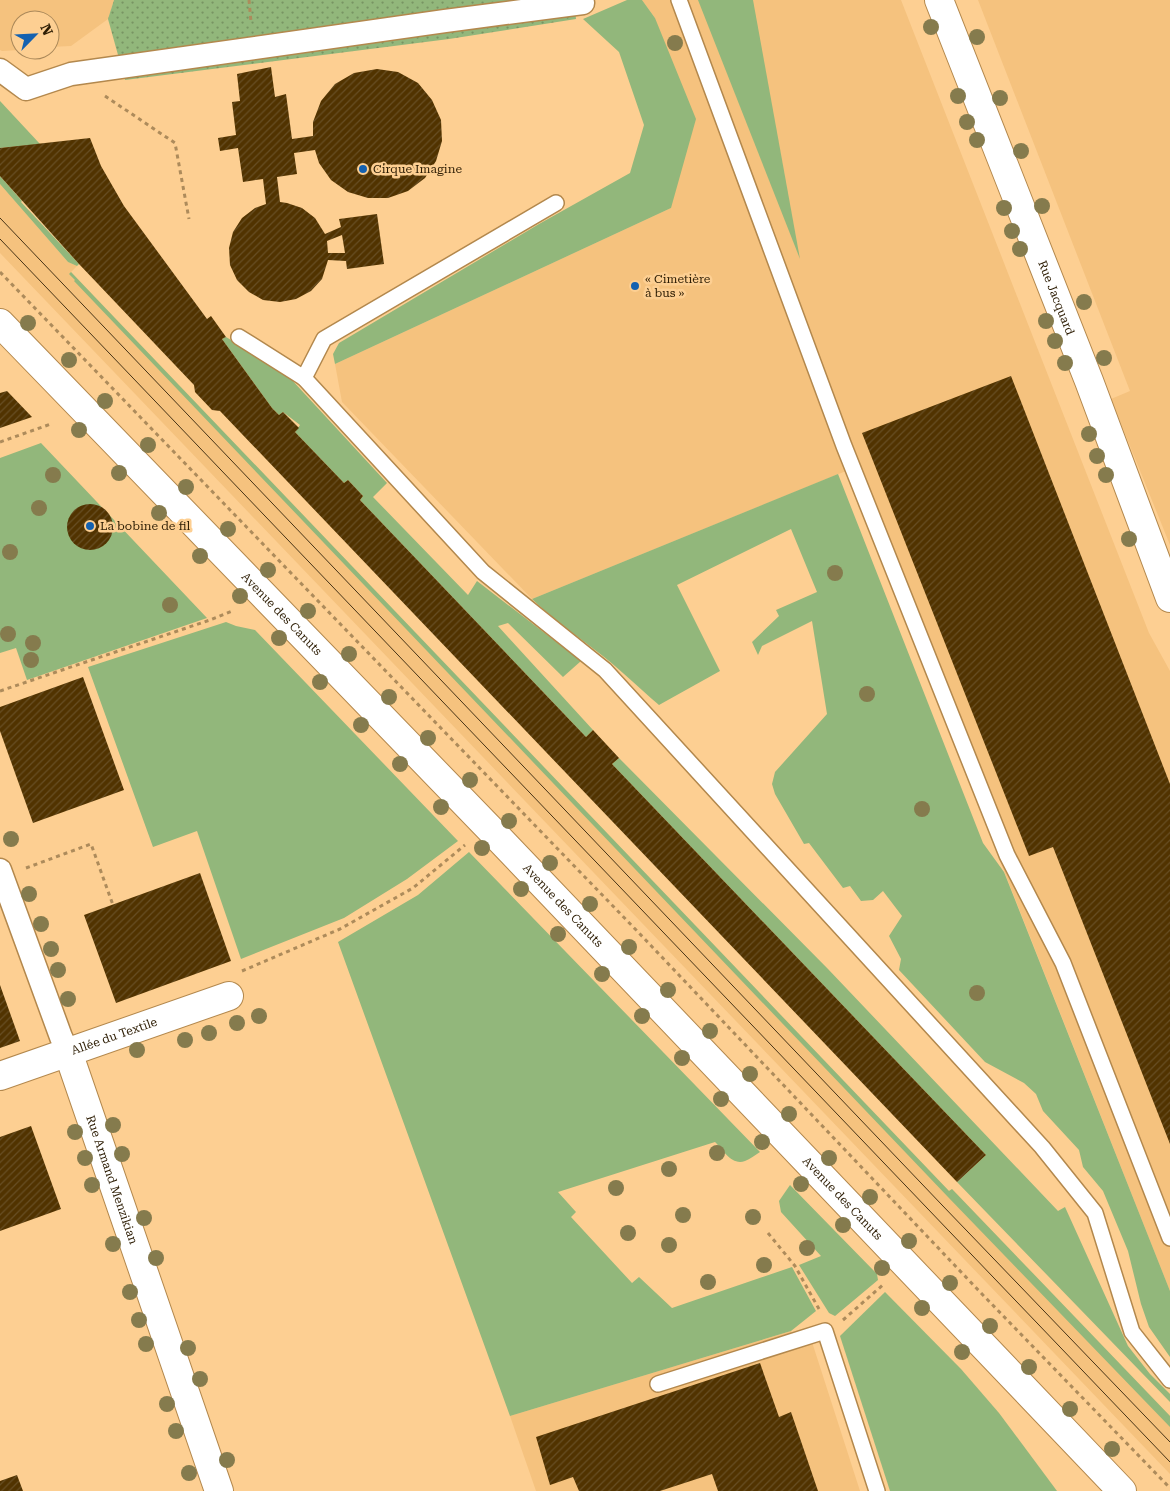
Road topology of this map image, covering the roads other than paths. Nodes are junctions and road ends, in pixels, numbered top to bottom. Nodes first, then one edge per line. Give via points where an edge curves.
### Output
1 (679, 0) edge
2 (939, 0) edge
3 (582, 3) dead end
4 (0, 70) edge
5 (556, 203) dead end
6 (0, 322) edge
7 (239, 337) dead end
8 (304, 378) junction
9 (1170, 598) edge
10 (1, 873) edge
11 (229, 996) road end
12 (68, 1052) junction
13 (0, 1076) edge
14 (1170, 1238) edge
15 (1170, 1380) edge
16 (658, 1384) dead end
17 (219, 1491) edge
18 (877, 1491) edge
19 (1122, 1491) edge

1 - 14 lane via 844,446 1007,855 1064,963
2 - 9 street, Rue Jacquard via 1089,381
3 - 4 street via 71,74 26,89
5 - 8 lane via 324,339
6 - 19 street, Avenue des Canuts via 495,834
7 - 8 lane
8 - 15 lane via 483,572 605,670 1042,1147 1095,1214 1132,1332
10 - 12 street, Rue Armand Menzikian
11 - 12 street, Allée du Textile
12 - 13 street, Allée du Textile
12 - 17 street, Rue Armand Menzikian
16 - 18 lane via 825,1331

